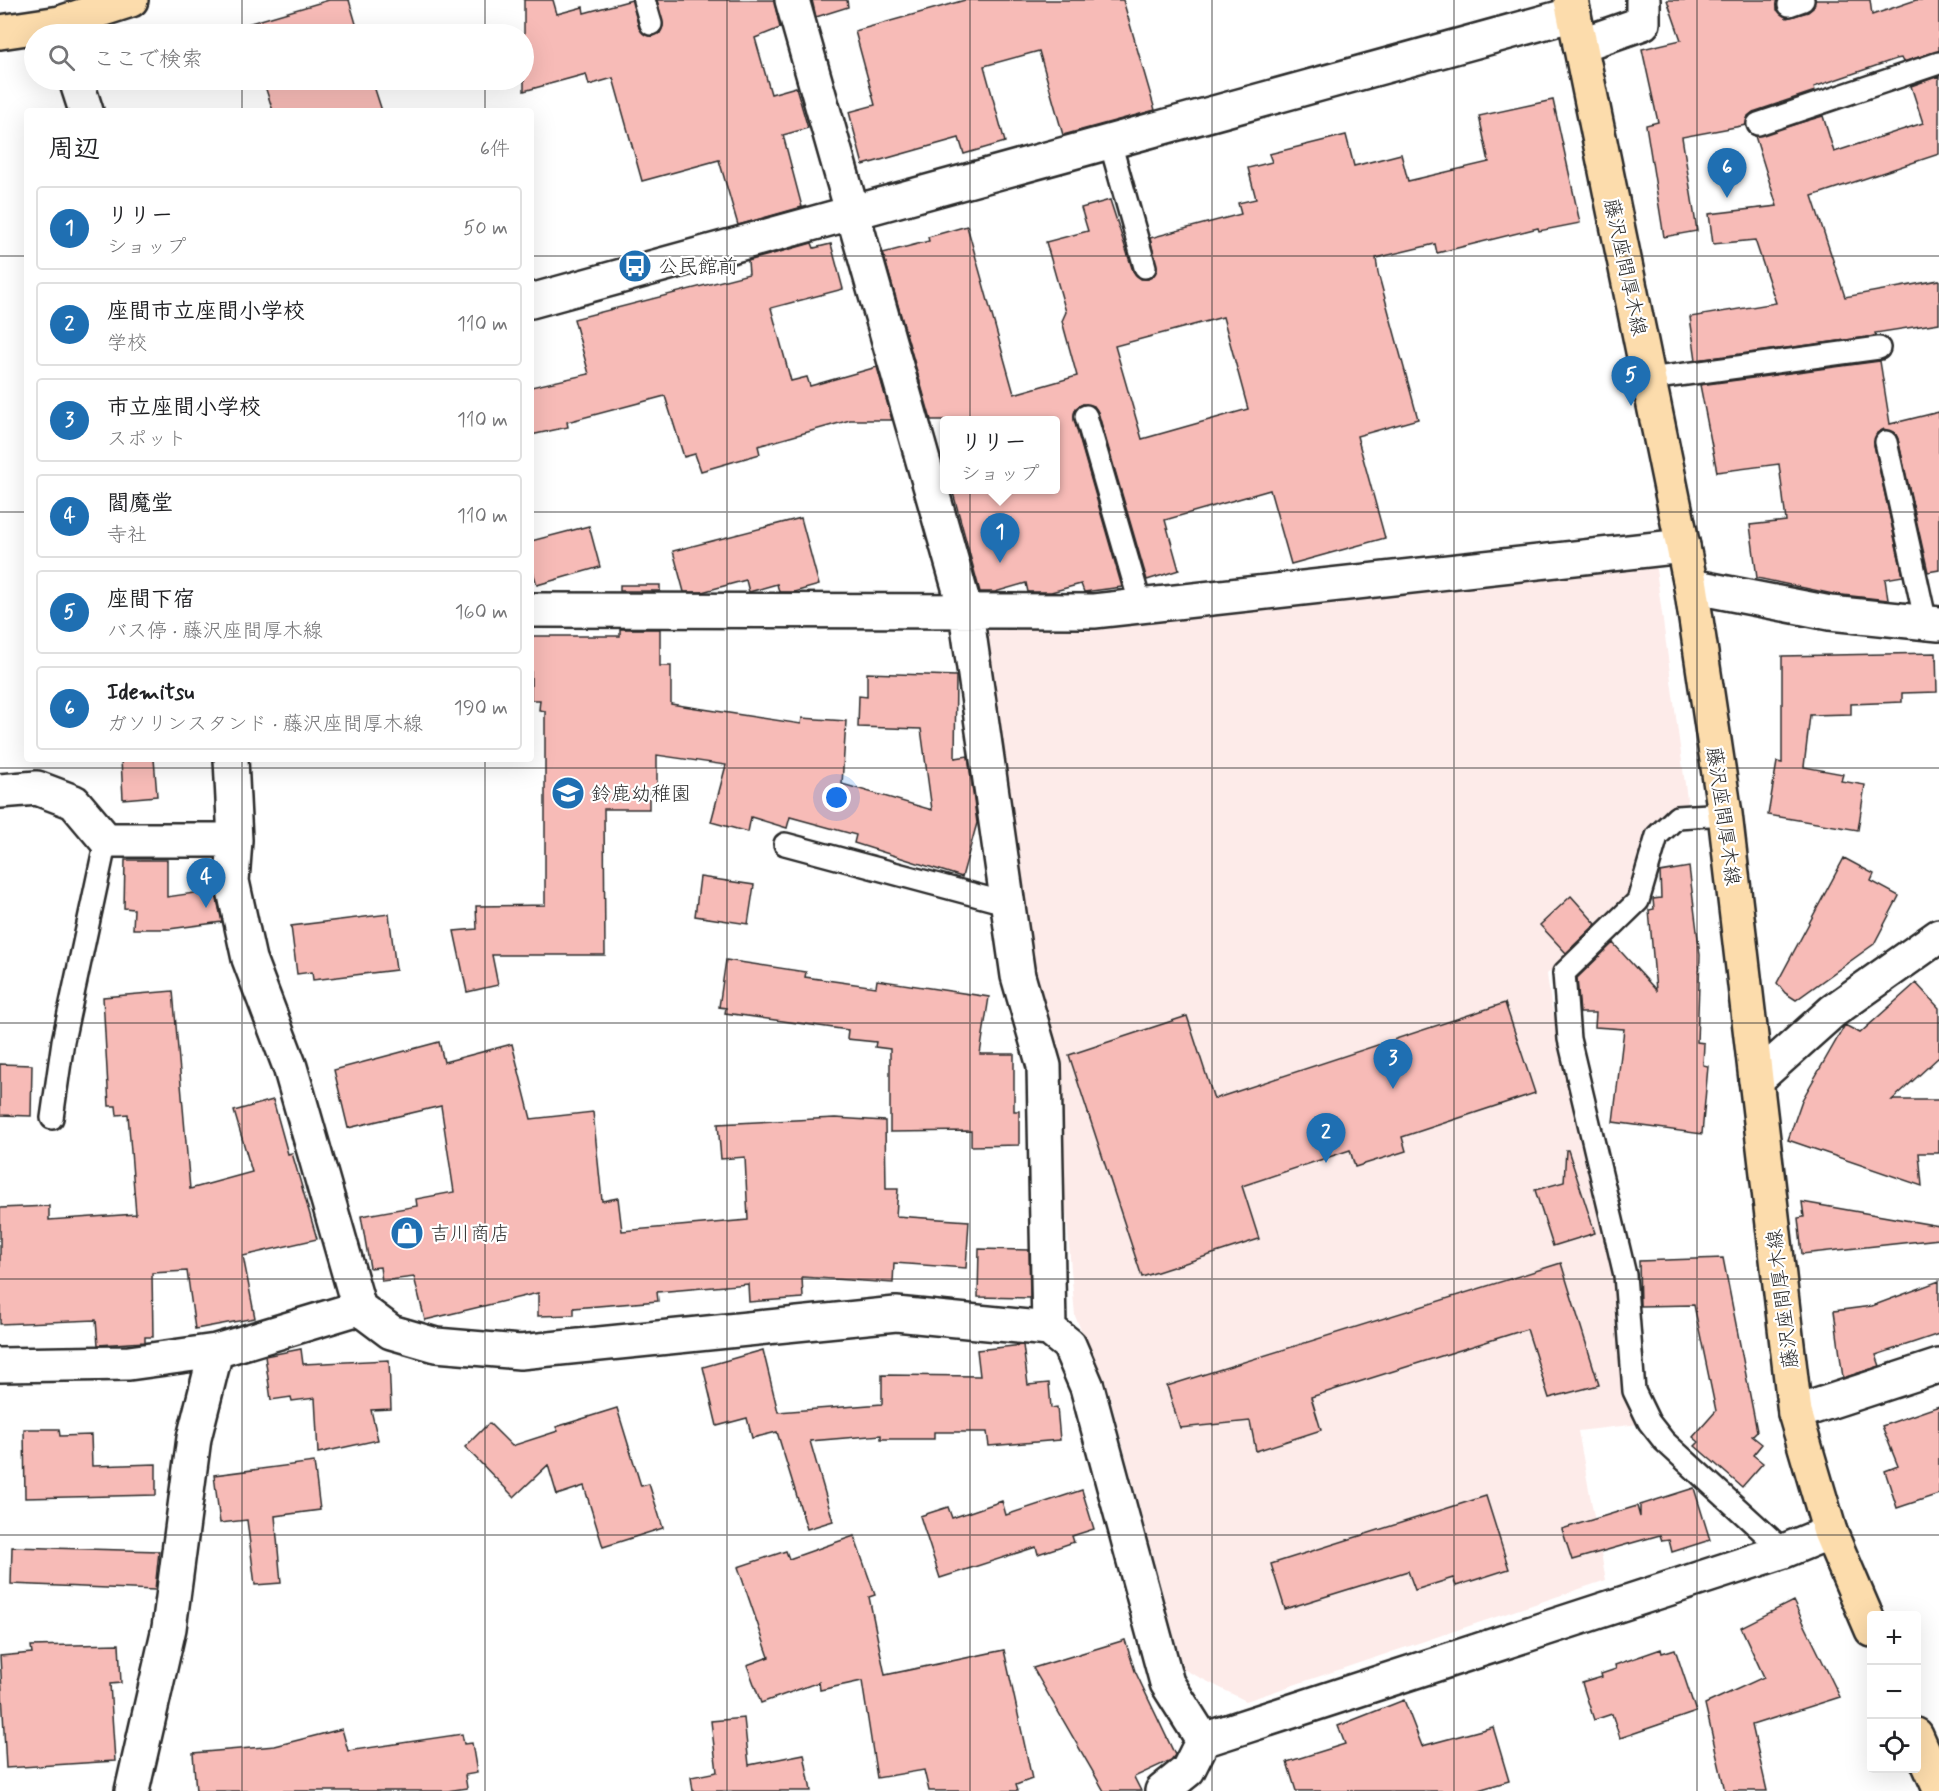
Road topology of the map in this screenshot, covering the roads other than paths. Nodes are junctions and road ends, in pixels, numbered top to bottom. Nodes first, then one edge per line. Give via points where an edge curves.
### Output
1 (131, 0) edge
2 (644, 0) edge
3 (792, 0) edge
4 (1644, 0) edge
5 (1575, 20) edge
6 (73, 24) edge
7 (651, 24) dead end
8 (24, 31) edge
9 (0, 32) edge
10 (1939, 63) edge
11 (79, 90) edge
12 (85, 108) edge
13 (1758, 124) dead end
14 (1110, 142) junction
15 (851, 214) junction
16 (1145, 267) dead end
17 (534, 300) edge
18 (1879, 348) dead end
19 (1649, 379) junction
20 (1086, 416) dead end
21 (1886, 442) dead end
22 (1683, 546) junction
23 (1691, 586) junction
24 (1141, 606) junction
25 (534, 610) edge
26 (966, 612) junction
27 (1933, 624) edge
28 (231, 762) edge
29 (0, 791) edge
30 (1725, 814) junction
31 (106, 840) junction
32 (235, 840) junction
33 (785, 844) dead end
34 (1009, 904) junction
35 (1939, 936) edge
36 (1756, 1080) junction
37 (52, 1118) dead end
38 (360, 1308) junction
39 (1049, 1329) junction
40 (216, 1351) junction
41 (0, 1365) edge
42 (1939, 1366) edge
43 (1795, 1413) junction
44 (1830, 1532) junction
45 (1784, 1551) junction
46 (1867, 1618) edge
47 (1203, 1740) junction
48 (1921, 1744) edge
49 (1939, 1787) edge
50 (132, 1791) edge
51 (1162, 1791) edge

1 - 6 main road
2 - 7 lane
3 - 15 street
4 - 5 street via 1643,23
5 - 14 street
5 - 19 main road, 藤沢座間厚木線
8 - 9 main road
10 - 13 lane
11 - 12 street
14 - 15 street
14 - 16 lane
15 - 17 street
15 - 26 street
18 - 19 lane
19 - 22 main road, 藤沢座間厚木線
20 - 24 lane
21 - 27 lane
22 - 23 main road, 藤沢座間厚木線
22 - 24 street
23 - 27 street via 1830,613
23 - 30 main road, 藤沢座間厚木線
24 - 26 street via 1094,611
25 - 26 street
26 - 34 street
28 - 32 street
29 - 31 street via 37,788 74,802
30 - 36 main road, 藤沢座間厚木線
30 - 45 lane via 1677,816 1657,836 1638,901 1564,973 1569,1039 1625,1275 1635,1390 1649,1422 1664,1441
31 - 32 street
31 - 37 lane via 63,1041
32 - 38 street via 232,881 249,959 290,1067
33 - 34 lane
34 - 39 street via 1018,976 1044,1066
35 - 36 street via 1833,1011
36 - 43 main road, 藤沢座間厚木線
38 - 39 street via 391,1332 436,1345 520,1352 896,1314
38 - 40 street
39 - 47 street via 1069,1345 1087,1387 1167,1683
40 - 41 street via 129,1363
40 - 50 street via 194,1438 169,1628
42 - 43 street
43 - 44 main road, 藤沢座間厚木線
44 - 45 street
44 - 46 main road, 藤沢座間厚木線
45 - 47 street
47 - 51 street via 1188,1770
48 - 49 main road

